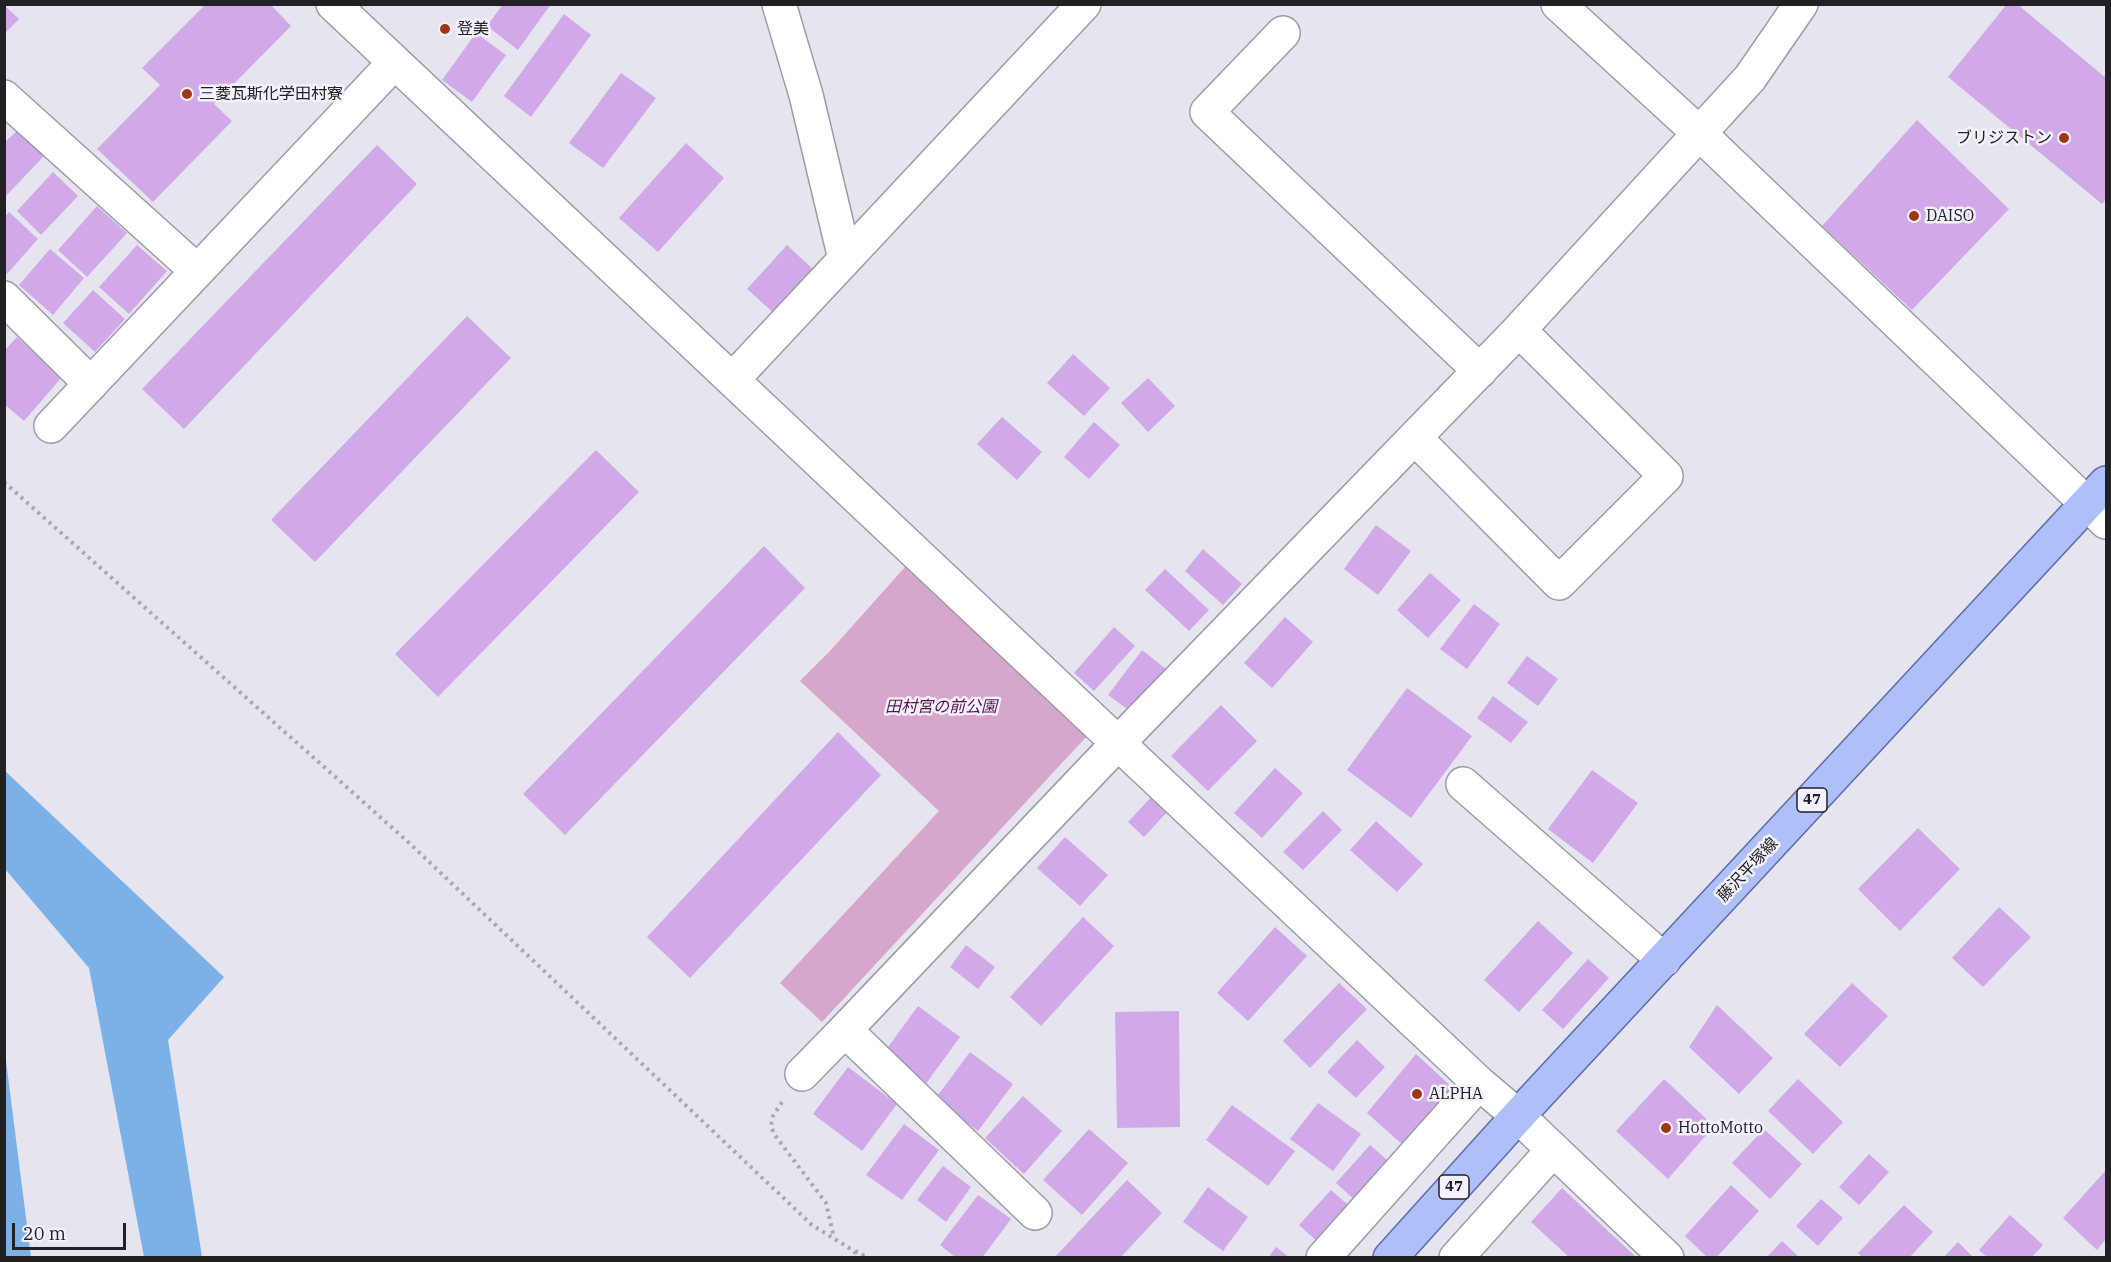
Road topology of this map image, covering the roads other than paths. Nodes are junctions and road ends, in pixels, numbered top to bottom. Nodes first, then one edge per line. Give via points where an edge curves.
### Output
1 (333, 4) edge
2 (779, 4) edge
3 (1084, 4) edge
4 (1558, 4) edge
5 (1801, 4) edge
6 (1283, 33) dead end
7 (394, 63) junction
8 (4, 97) edge
9 (1699, 133) junction
10 (845, 259) junction
11 (196, 270) junction
12 (4, 298) edge
13 (1519, 330) junction
14 (1480, 371) junction
15 (733, 379) junction
16 (91, 384) junction
17 (51, 426) dead end
18 (1415, 438) junction
19 (2100, 503) edge
20 (1118, 743) junction
21 (1463, 784) dead end
22 (1664, 960) junction
23 (845, 1030) junction
24 (802, 1074) road end
25 (1479, 1083) junction
26 (1518, 1116) junction
27 (1552, 1150) junction
28 (1035, 1213) dead end
29 (1323, 1257) edge
30 (1390, 1257) edge
31 (1456, 1257) edge
32 (1667, 1257) edge

1 - 7 street
2 - 10 street via 806,95
3 - 10 street
4 - 9 street
5 - 9 street via 1750,78
6 - 14 street via 1207,112
7 - 11 street
7 - 15 street
8 - 11 street
9 - 13 street
9 - 19 street
10 - 15 street
11 - 16 street
12 - 16 street
13 - 14 street
13 - 18 street via 1666,476 1559,583
14 - 18 street
15 - 20 street
16 - 17 street
18 - 20 street
19 - 22 main road, 藤沢平塚線 / 47
20 - 23 street
20 - 25 street
21 - 22 street
22 - 26 main road, 藤沢平塚線 / 47
23 - 24 street
23 - 28 street
25 - 26 street
25 - 29 street
26 - 27 street
26 - 30 main road, 藤沢平塚線 / 47
27 - 31 street
27 - 32 street

